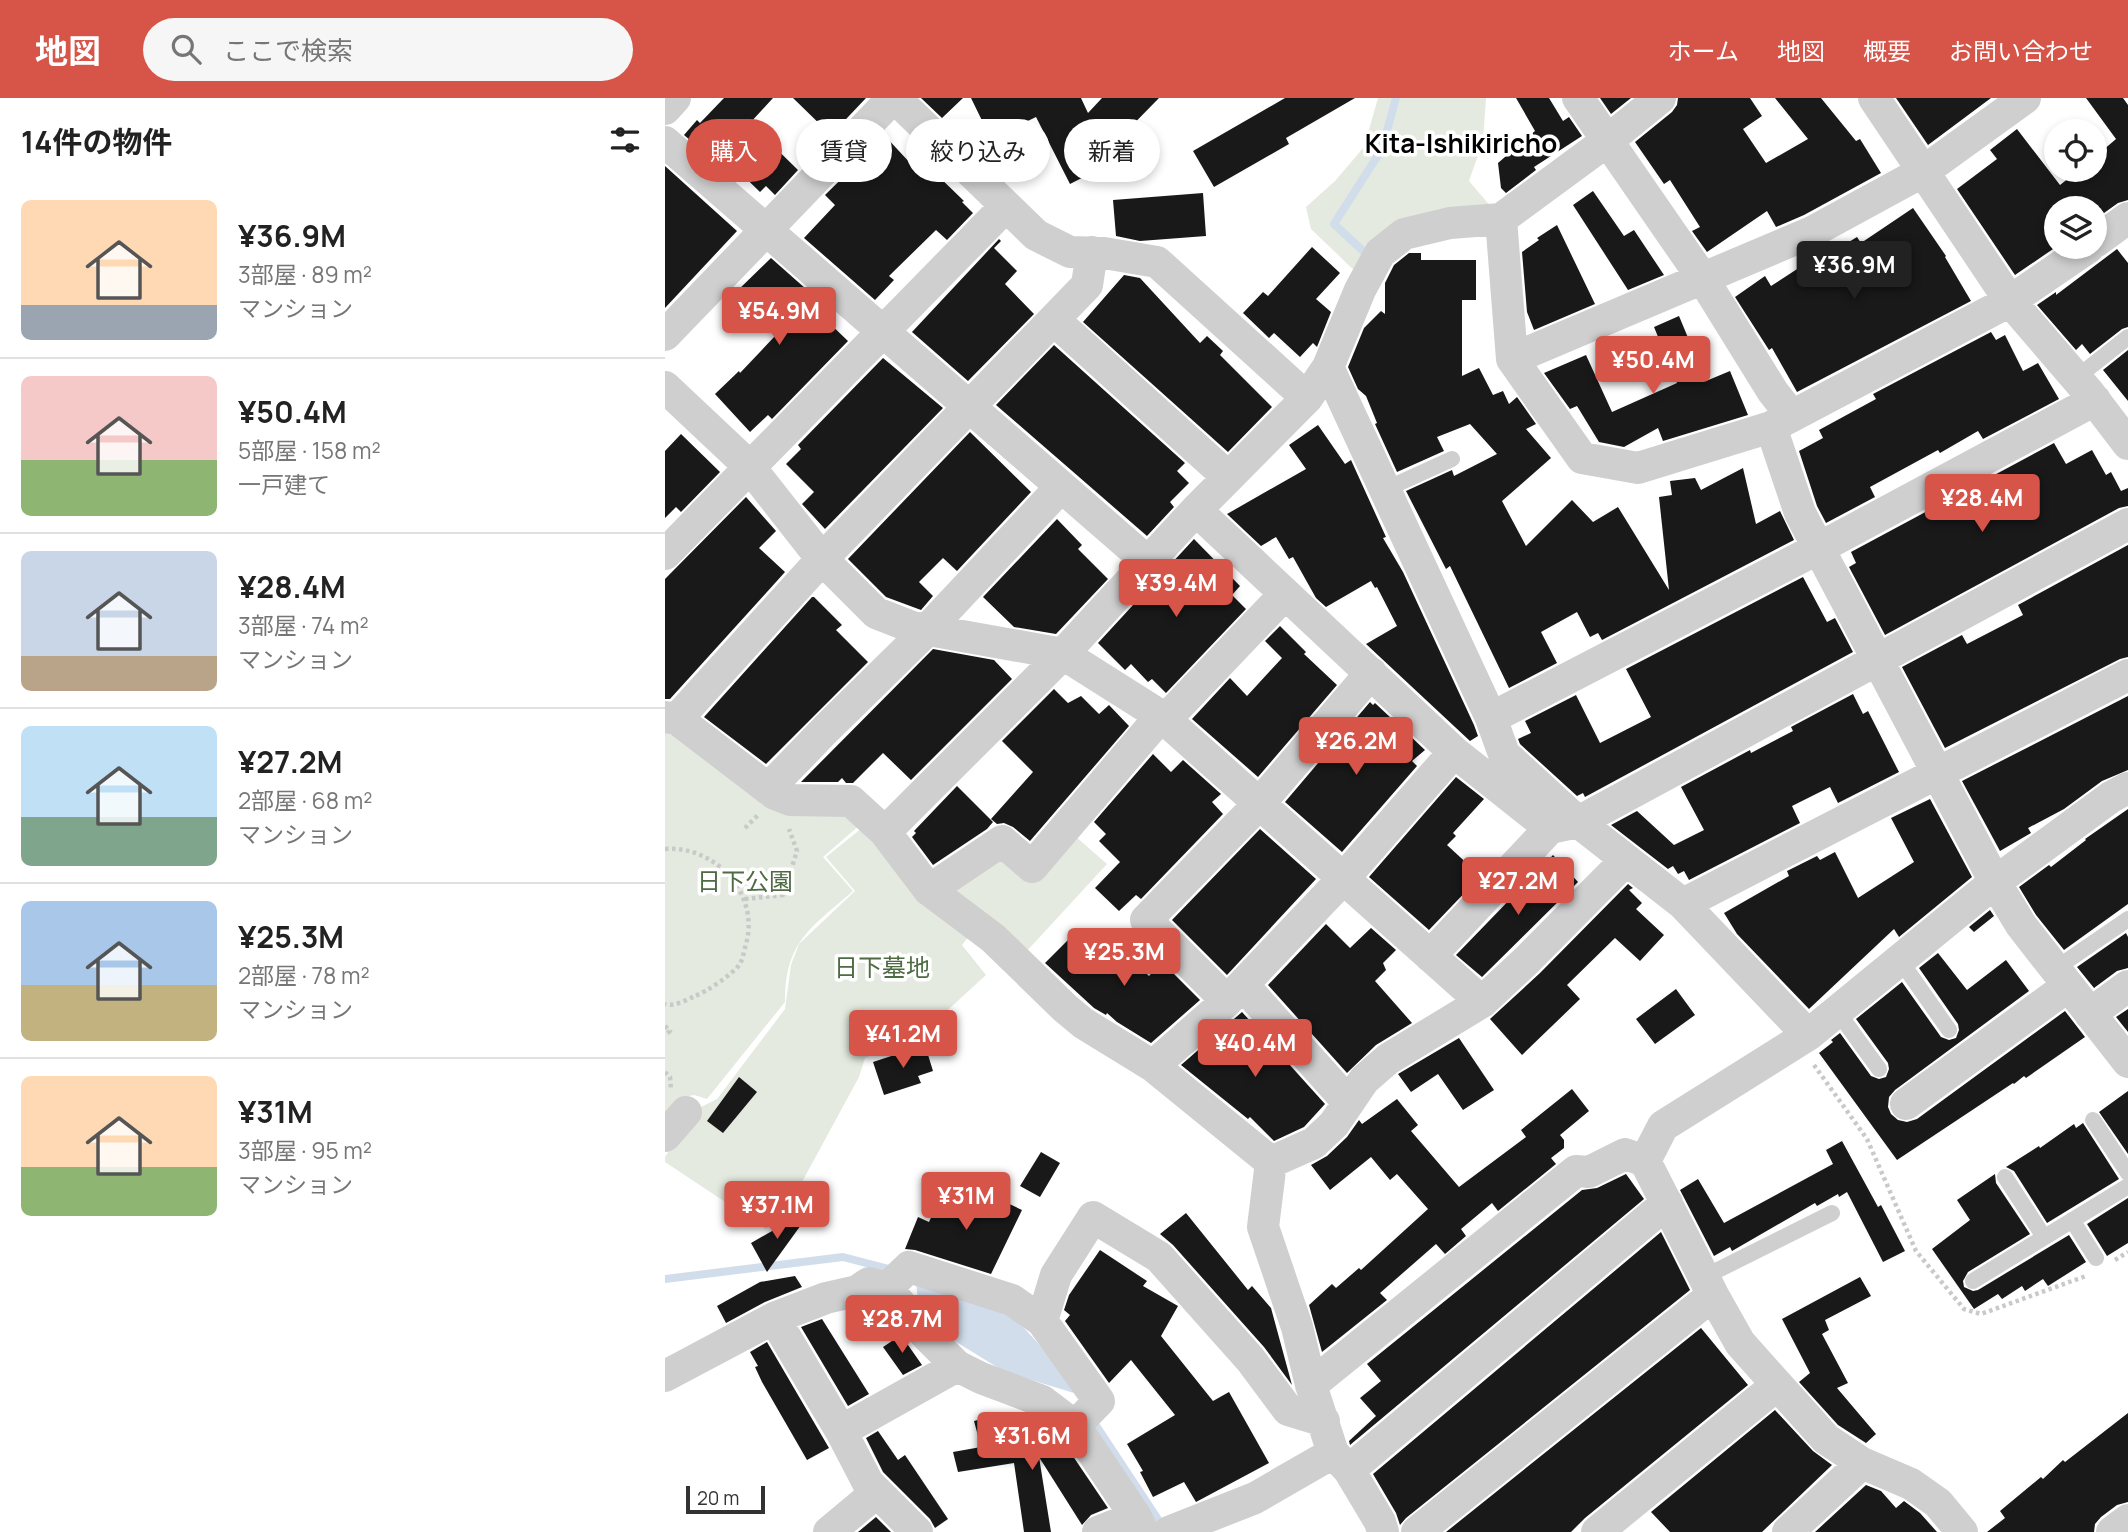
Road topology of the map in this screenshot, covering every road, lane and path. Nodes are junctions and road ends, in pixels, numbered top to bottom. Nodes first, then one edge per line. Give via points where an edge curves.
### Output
1 (675, 98) edge
2 (894, 98) edge
3 (1578, 98) edge
4 (1660, 98) edge
5 (1874, 98) edge
6 (2025, 98) edge
7 (665, 109) edge
8 (1607, 141) junction
9 (665, 142) edge
10 (1924, 172) junction
11 (1006, 206) junction
12 (2128, 218) edge
13 (1501, 219) junction
14 (765, 231) junction
15 (2107, 234) edge
16 (1092, 252) junction
17 (2071, 259) edge
18 (1703, 279) junction
19 (2010, 301) junction
20 (1054, 320) junction
21 (881, 331) junction
22 (665, 335) edge
23 (2128, 337) edge
24 (1512, 359) junction
25 (1328, 367) junction
26 (665, 387) edge
27 (2086, 389) junction
28 (1307, 398) junction
29 (970, 407) junction
30 (1781, 421) junction
31 (2128, 444) edge
32 (1452, 459) dead end
33 (749, 466) junction
34 (1228, 477) junction
35 (1060, 488) junction
36 (1384, 490) junction
37 (1196, 510) junction
38 (2128, 524) edge
39 (1819, 548) junction
40 (665, 554) edge
41 (822, 559) junction
42 (1148, 562) junction
43 (1285, 594) junction
44 (927, 630) junction
45 (1063, 654) junction
46 (1878, 659) junction
47 (1371, 673) junction
48 (2128, 675) edge
49 (671, 718) edge
50 (1163, 718) junction
51 (1491, 718) junction
52 (1454, 752) junction
53 (1938, 774) junction
54 (2128, 788) edge
55 (768, 789) junction
56 (1259, 804) junction
57 (786, 820) dead end
58 (1564, 825) junction
59 (885, 832) junction
60 (665, 849) edge
61 (1626, 860) junction
62 (1343, 879) junction
63 (1995, 882) junction
64 (929, 890) junction
65 (745, 899) junction
66 (1683, 904) junction
67 (2128, 919) edge
68 (1430, 956) junction
69 (1900, 960) junction
70 (2062, 977) junction
71 (2128, 985) edge
72 (1235, 993) junction
73 (1482, 1002) junction
74 (665, 1004) edge
75 (1836, 1011) junction
76 (2090, 1014) junction
77 (665, 1026) edge
78 (1949, 1030) dead end
79 (665, 1035) edge
80 (1803, 1038) junction
81 (2128, 1062) edge
82 (1153, 1066) junction
83 (1879, 1069) dead end
84 (1349, 1102) junction
85 (1906, 1104) dead end
86 (687, 1112) dead end
87 (2093, 1120) dead end
88 (665, 1136) edge
89 (1645, 1161) junction
90 (1271, 1162) junction
91 (2128, 1173) edge
92 (2005, 1177) dead end
93 (2128, 1186) edge
94 (1667, 1203) junction
95 (1832, 1213) dead end
96 (2072, 1220) junction
97 (2043, 1237) junction
98 (2128, 1252) edge
99 (2102, 1261) joint
100 (2090, 1274) dead end
101 (896, 1279) junction
102 (1973, 1280) dead end
103 (1709, 1286) junction
104 (774, 1318) junction
105 (1042, 1321) junction
106 (957, 1366) junction
107 (665, 1376) edge
108 (1311, 1385) junction
109 (1777, 1385) junction
110 (1084, 1417) junction
111 (1324, 1421) junction
112 (841, 1431) junction
113 (1341, 1462) junction
114 (1862, 1463) junction
115 (877, 1492) junction
116 (2128, 1520) edge
117 (1155, 1528) edge
118 (829, 1532) edge
119 (917, 1532) edge
120 (1098, 1532) edge
121 (1383, 1532) edge
122 (1417, 1532) edge
123 (1597, 1532) edge
124 (1788, 1532) edge
125 (1962, 1532) edge
126 (2112, 1532) edge

1 - 7 street
2 - 11 street
2 - 14 street
3 - 8 street
4 - 8 street
5 - 10 street
6 - 10 street
8 - 13 street
8 - 18 street
9 - 14 street
10 - 18 street via 1812,232
10 - 19 street
11 - 16 street via 1036,235 1070,252
11 - 21 street
12 - 15 street
13 - 24 street
13 - 25 street via 1450,223 1404,234 1380,253
14 - 21 street
14 - 22 street
16 - 20 street via 1087,285
16 - 28 street via 1157,262
17 - 19 street
18 - 24 street
18 - 30 street via 1773,392
19 - 27 street
19 - 30 street
20 - 29 street
20 - 34 street
21 - 29 street
21 - 33 street
23 - 27 lane
24 - 30 street via 1582,457 1638,468
25 - 28 street
25 - 36 street
26 - 33 street
27 - 31 street
27 - 39 street
28 - 34 street
29 - 35 street
29 - 41 street
30 - 39 street via 1800,513
32 - 36 lane
33 - 40 street
33 - 41 street
34 - 37 street
35 - 42 street
35 - 44 street
36 - 51 street
37 - 42 street
37 - 43 street
38 - 46 street
39 - 46 street
39 - 51 street
41 - 44 street via 876,613
41 - 49 street
42 - 45 street
43 - 47 street
43 - 50 street
44 - 45 street
44 - 55 street
45 - 50 street
45 - 59 street
46 - 53 street
46 - 58 street
47 - 52 street
47 - 56 street
48 - 53 street
49 - 55 street
50 - 56 street
50 - 64 street via 1032,867 1002,841
51 - 58 street via 1504,754
52 - 58 street
52 - 62 street
53 - 63 street
53 - 66 street
54 - 63 street
55 - 59 street via 790,800 851,801
56 - 62 street
56 - 72 street via 1146,920
57 - 65 path via 797,851 783,895
58 - 61 street
58 - 68 street
59 - 64 street
60 - 65 path via 697,853 724,870
61 - 66 street
61 - 73 street
62 - 68 street
62 - 72 street
63 - 69 street
63 - 70 street via 2021,925
64 - 82 street via 993,938 1083,1023
65 - 74 path via 750,929 740,964 702,994 672,1006
66 - 80 street
67 - 70 lane
68 - 73 street
69 - 75 street
69 - 78 lane
70 - 76 street
70 - 85 street
71 - 76 street
72 - 82 street
72 - 84 street
73 - 84 street via 1388,1059 1364,1080
75 - 80 street
75 - 83 lane
76 - 81 street
77 - 79 path via 670,1031
80 - 89 street via 1663,1126
80 - 100 path via 1867,1139 1916,1251 1963,1309 1981,1314
82 - 90 street
84 - 90 street via 1314,1143
86 - 88 street
87 - 91 lane
89 - 94 street
89 - 108 street via 1625,1154 1590,1172 1576,1171
90 - 108 street via 1263,1227
92 - 97 lane
93 - 96 lane
94 - 103 street
94 - 113 street
95 - 103 lane
96 - 97 lane
96 - 99 lane
97 - 102 lane
98 - 99 path
101 - 104 street via 869,1283
101 - 105 street via 909,1267 1012,1300
101 - 106 street via 926,1335
103 - 109 street via 1740,1343
103 - 122 street
104 - 107 street
104 - 112 street
105 - 110 street via 1099,1401
105 - 111 street via 1056,1275 1093,1217 1159,1257 1250,1359 1287,1410
106 - 110 street
106 - 112 street
108 - 111 street
109 - 114 street via 1826,1439
109 - 123 street
110 - 117 street
111 - 113 street
112 - 115 street
113 - 117 street via 1255,1498
113 - 121 street
114 - 124 street
114 - 125 street via 1911,1484 1938,1503
115 - 118 street
115 - 119 street
116 - 126 street
117 - 120 street

